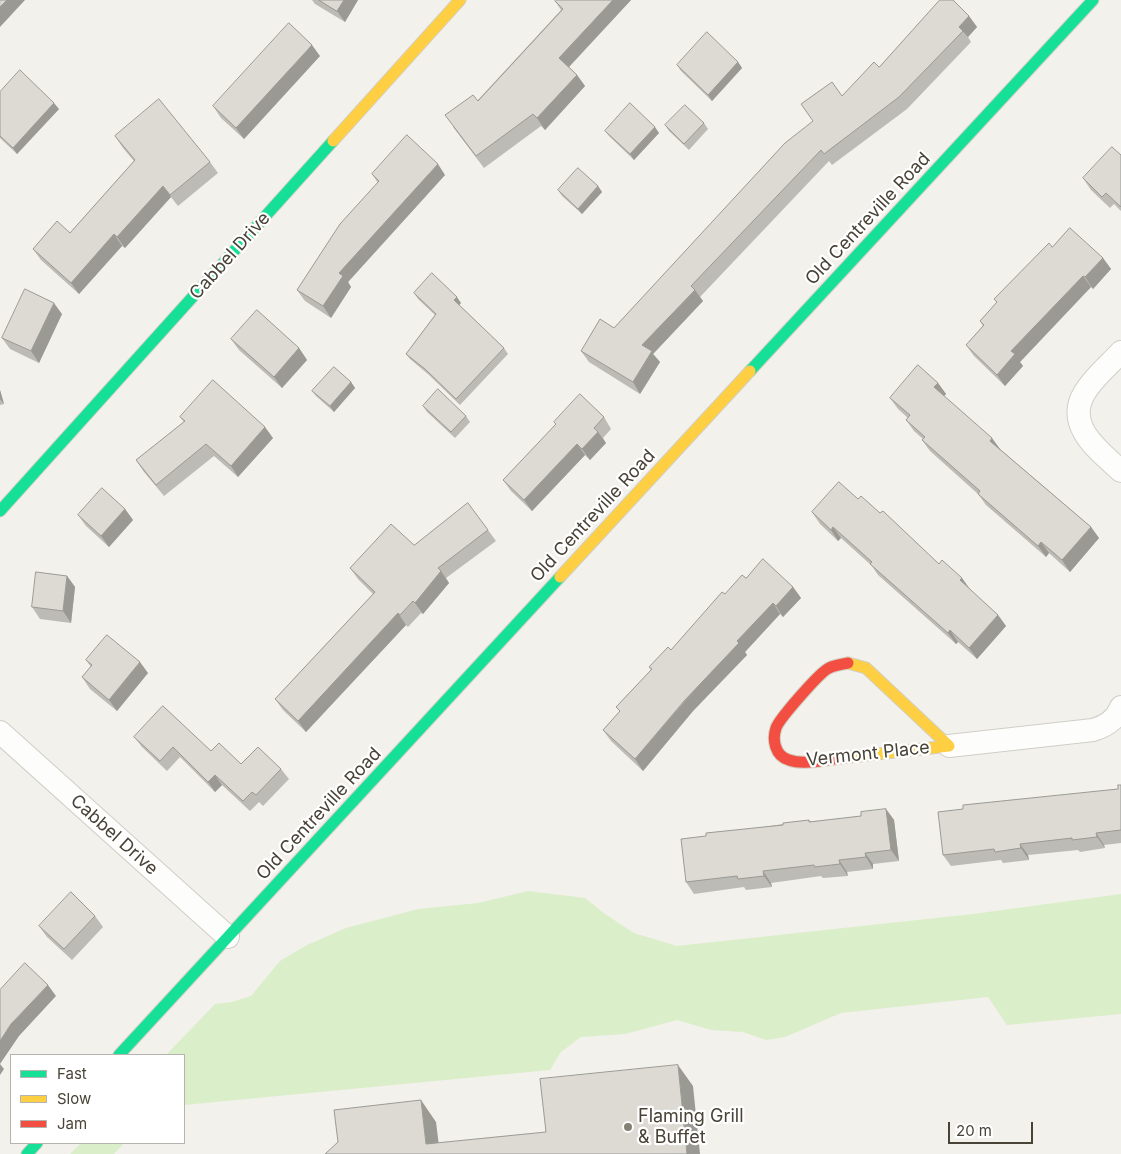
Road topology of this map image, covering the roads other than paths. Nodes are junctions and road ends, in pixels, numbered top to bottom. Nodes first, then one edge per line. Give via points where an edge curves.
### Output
1 (460, 0) edge
2 (1093, 0) edge
3 (1121, 352) edge
4 (1121, 471) edge
5 (0, 511) edge
6 (1121, 707) edge
7 (0, 732) edge
8 (949, 746) junction
9 (228, 937) junction
10 (120, 1054) edge
11 (36, 1144) edge
12 (27, 1154) edge

1 - 5 street, Cabbel Drive
2 - 9 street, Old Centreville Road
3 - 4 street via 1085,392 1079,412 1085,435
6 - 8 street, Vermont Place via 1111,721 1093,730
7 - 9 street, Cabbel Drive
8 - 8 street, Vermont Place via 800,762 787,760 778,752 773,740 776,726 820,674 830,667 848,663 866,668
9 - 10 street, Old Centreville Road
11 - 12 street

